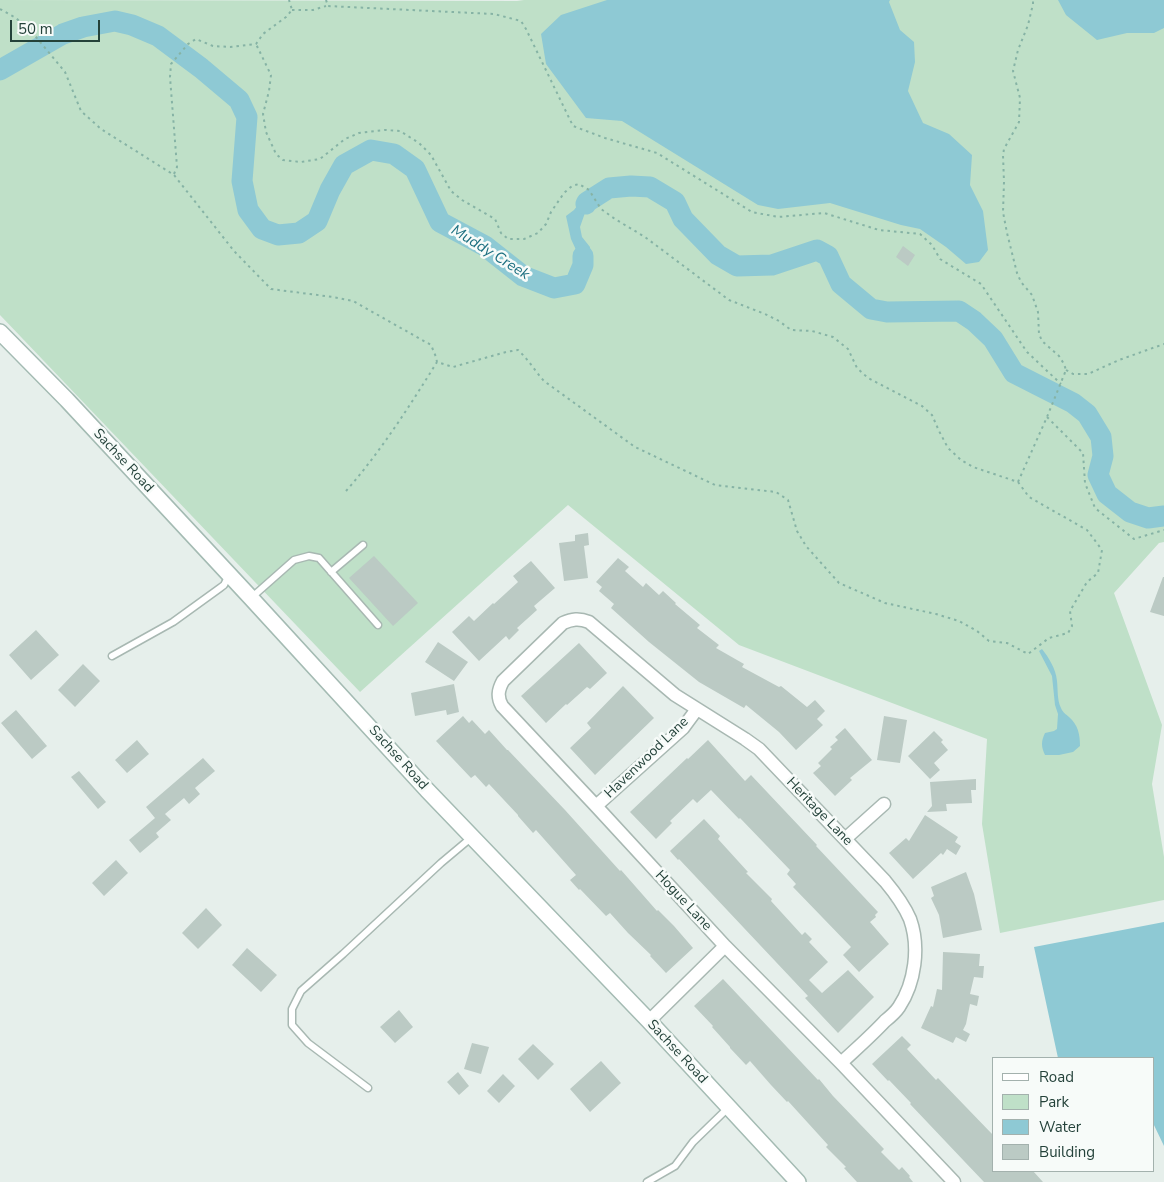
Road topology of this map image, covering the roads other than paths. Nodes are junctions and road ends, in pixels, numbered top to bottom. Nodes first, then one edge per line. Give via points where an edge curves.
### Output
1 (0, 332) edge
2 (363, 545) dead end
3 (331, 572) junction
4 (229, 574) junction
5 (251, 598) junction
6 (576, 619) joint
7 (378, 625) dead end
8 (112, 656) dead end
9 (697, 709) junction
10 (884, 804) dead end
11 (596, 806) junction
12 (472, 837) junction
13 (845, 839) junction
14 (725, 946) junction
15 (649, 1021) junction
16 (841, 1063) junction
17 (368, 1088) dead end
18 (729, 1107) junction
19 (647, 1182) edge
20 (798, 1182) edge
21 (954, 1182) edge

1 - 4 main road, Sachse Road
2 - 3 lane
3 - 5 lane via 319,558 309,556 294,560
3 - 7 lane
4 - 5 main road, Sachse Road
4 - 8 lane via 224,585 173,622
5 - 12 main road, Sachse Road
6 - 9 street, Heritage Lane via 589,622 675,696
6 - 11 street, Hogue Lane via 563,623 507,676 498,694 506,712
9 - 11 street, Havenwood Lane via 683,728
9 - 13 street, Heritage Lane via 759,749
10 - 13 street
11 - 14 street, Hogue Lane
12 - 15 main road, Sachse Road
12 - 17 lane via 301,991 292,1009 292,1025 308,1043
13 - 16 street, Heritage Lane via 899,899 910,920 915,941 908,988 898,1008
14 - 15 street
14 - 16 street, Hogue Lane
15 - 18 main road, Sachse Road
16 - 21 street, Hogue Lane
18 - 19 lane via 693,1142 675,1166
18 - 20 main road, Sachse Road

